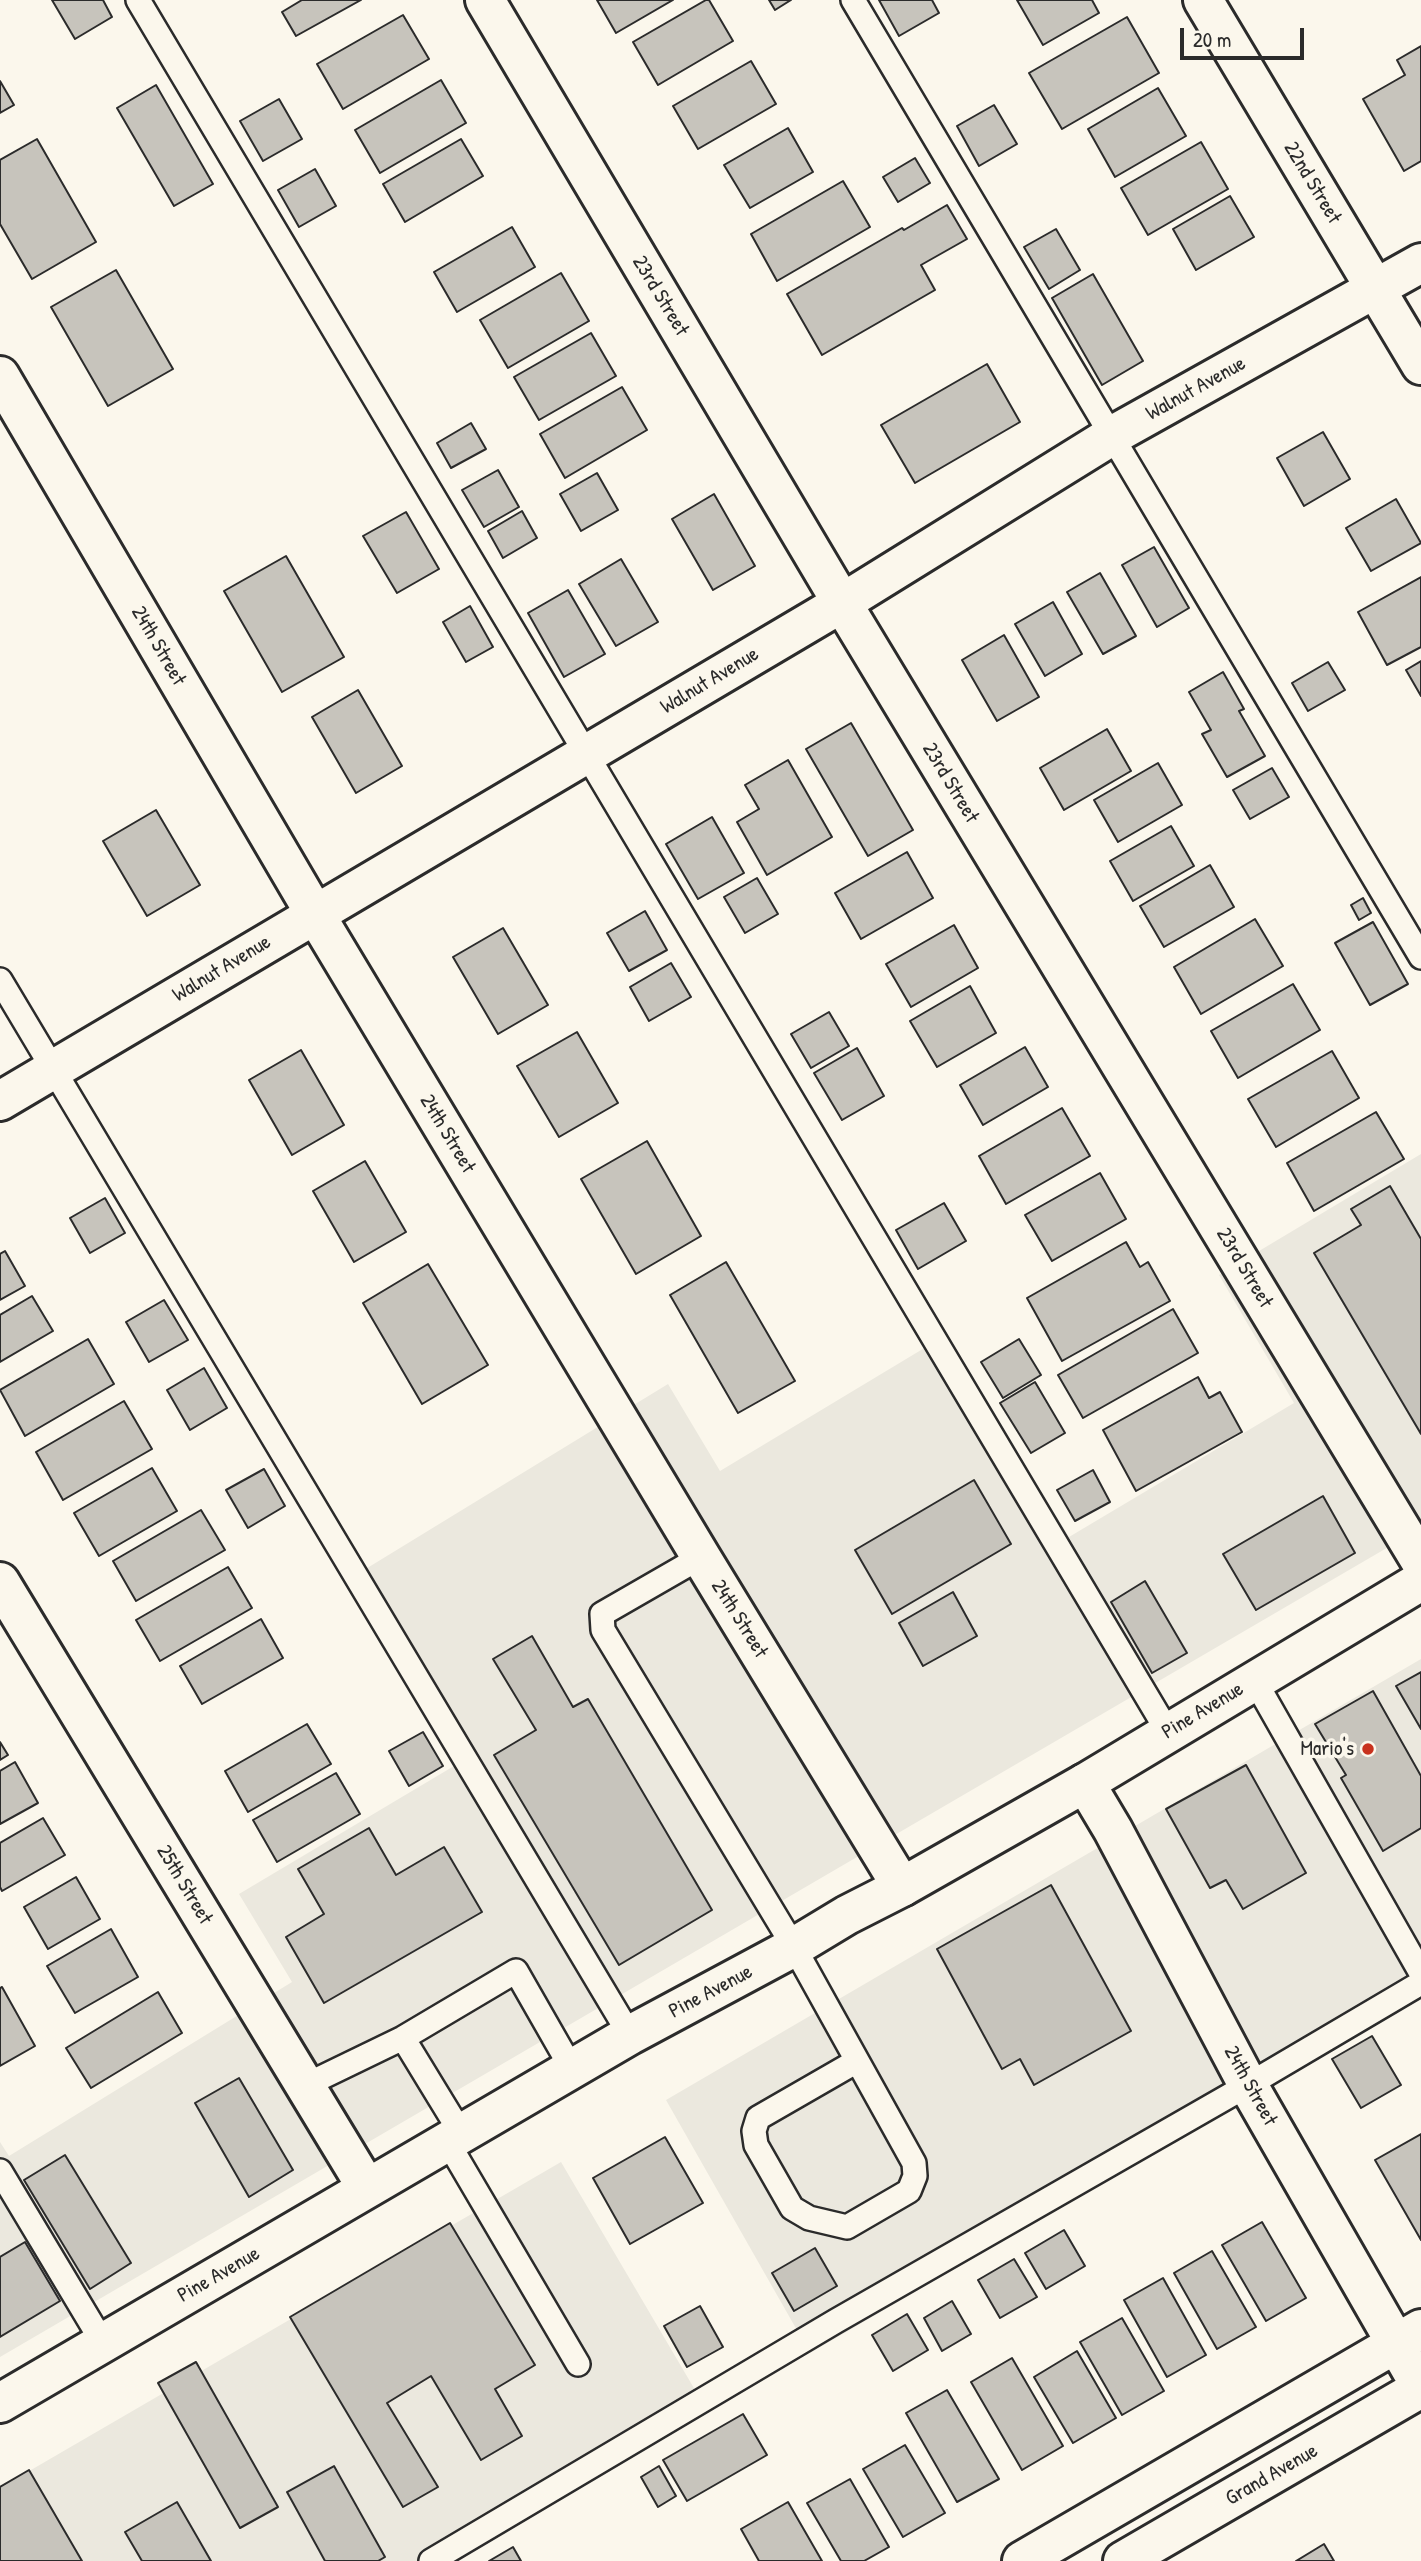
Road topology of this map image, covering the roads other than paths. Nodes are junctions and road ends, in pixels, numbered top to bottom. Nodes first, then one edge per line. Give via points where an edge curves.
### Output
1 (138, 0) edge
2 (485, 0) edge
3 (853, 0) edge
4 (1203, 0) edge
5 (1421, 263) edge
6 (1376, 289) junction
7 (1421, 365) edge
8 (0, 376) edge
9 (1113, 435) junction
10 (842, 603) junction
11 (588, 753) junction
12 (315, 914) junction
13 (1421, 957) edge
14 (0, 980) edge
15 (54, 1069) junction
16 (0, 1101) edge
17 (701, 1557) junction
18 (1421, 1562) edge
19 (1421, 1581) edge
20 (0, 1582) edge
21 (1255, 1681) junction
22 (1168, 1732) junction
23 (1085, 1783) junction
24 (902, 1886) junction
25 (794, 1947) junction
26 (1421, 1973) edge
27 (1421, 1983) edge
28 (630, 2035) junction
29 (403, 2038) junction
30 (858, 2061) junction
31 (572, 2068) junction
32 (306, 2085) junction
33 (1248, 2085) junction
34 (454, 2137) junction
35 (0, 2171) edge
36 (367, 2188) junction
37 (1408, 2336) edge
38 (103, 2343) junction
39 (578, 2364) dead end
40 (1421, 2387) edge
41 (0, 2403) edge
42 (431, 2561) edge
43 (1022, 2561) edge
44 (1123, 2561) edge

1 - 11 lane
2 - 10 street, 23rd Street
3 - 9 lane
4 - 6 street, 22nd Street
5 - 6 street, Walnut Avenue
6 - 7 street, 22nd Street
6 - 9 street, Walnut Avenue
8 - 12 street, 24th Street
9 - 10 street, Walnut Avenue
9 - 13 lane
10 - 11 street, Walnut Avenue
10 - 18 street, 23rd Street
11 - 12 street, Walnut Avenue
11 - 22 lane
12 - 15 street, Walnut Avenue
12 - 17 street, 24th Street
14 - 15 lane
15 - 16 street, Walnut Avenue
15 - 28 lane
17 - 24 street, 24th Street
17 - 25 lane via 602,1614 603,1630
19 - 21 street, Pine Avenue
20 - 32 street, 25th Street
21 - 22 street, Pine Avenue
21 - 26 lane
22 - 23 street, Pine Avenue
23 - 24 street, Pine Avenue
23 - 33 street, 24th Street
24 - 25 street, Pine Avenue
25 - 28 street, Pine Avenue
25 - 30 lane
27 - 33 lane
28 - 31 street, Pine Avenue
29 - 31 lane via 516,1971
29 - 32 lane
29 - 34 lane
30 - 30 lane via 915,2163 915,2176 909,2191 847,2227 809,2218 792,2208 756,2145 754,2131 758,2118
31 - 34 street, Pine Avenue
32 - 36 street, 25th Street
33 - 37 street, 24th Street
33 - 42 lane
34 - 36 street, Pine Avenue
34 - 39 lane
35 - 38 lane
36 - 38 street, Pine Avenue
37 - 40 street, 24th Street
37 - 43 street
38 - 41 street, Pine Avenue
40 - 44 street, Grand Avenue

